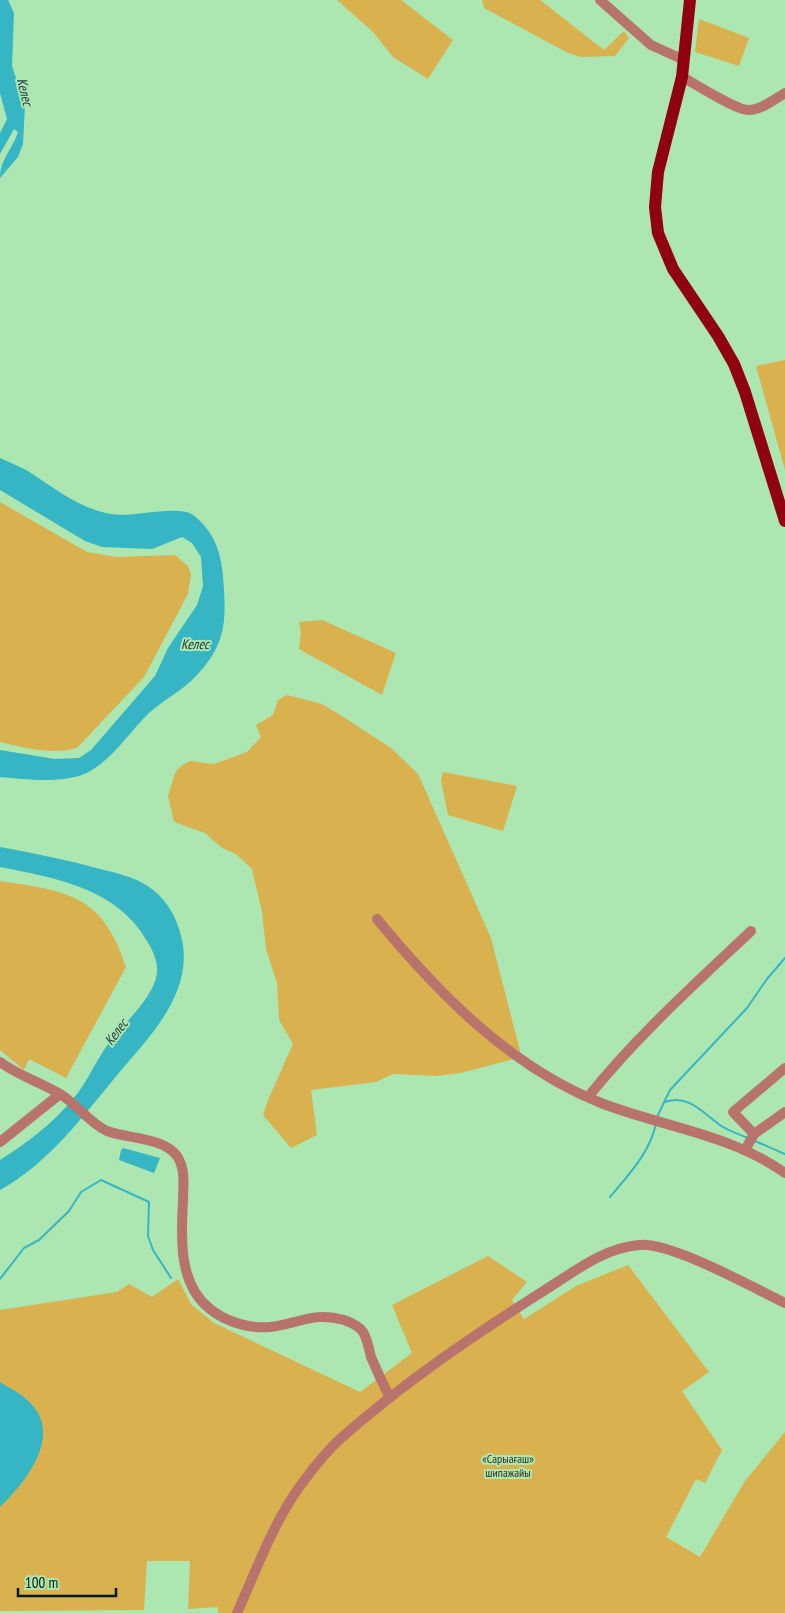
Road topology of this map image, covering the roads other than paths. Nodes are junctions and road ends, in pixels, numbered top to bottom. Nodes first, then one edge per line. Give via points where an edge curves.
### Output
1 (600, 0) edge
2 (690, 0) edge
3 (684, 60) junction
4 (682, 77) junction
5 (785, 93) edge
6 (785, 521) edge
7 (377, 919) dead end
8 (751, 931) dead end
9 (0, 1062) edge
10 (785, 1068) edge
11 (60, 1094) junction
12 (588, 1097) junction
13 (785, 1112) edge
14 (754, 1134) junction
15 (0, 1142) edge
16 (744, 1150) junction
17 (785, 1173) edge
18 (785, 1303) edge
19 (390, 1398) junction
20 (237, 1613) edge

1 - 3 street via 651,45
2 - 3 main road
3 - 4 main road
4 - 5 street via 738,107 750,110
4 - 6 main road via 658,172 655,207 658,233 673,269 734,364
7 - 12 street via 413,963 482,1029 528,1064
8 - 12 street via 661,1017
9 - 11 street via 17,1074
10 - 14 street via 733,1112
11 - 15 street
11 - 19 street via 107,1131 162,1145 178,1158 184,1176 181,1226 186,1272 192,1288 211,1310 234,1323 252,1327 271,1327 302,1318 329,1316 350,1322 363,1331
12 - 16 street via 644,1118 688,1128
13 - 14 street
14 - 16 street
16 - 17 street
18 - 19 street via 671,1250 654,1245 622,1247 600,1256 517,1308
19 - 20 street via 339,1440 301,1484 278,1522

